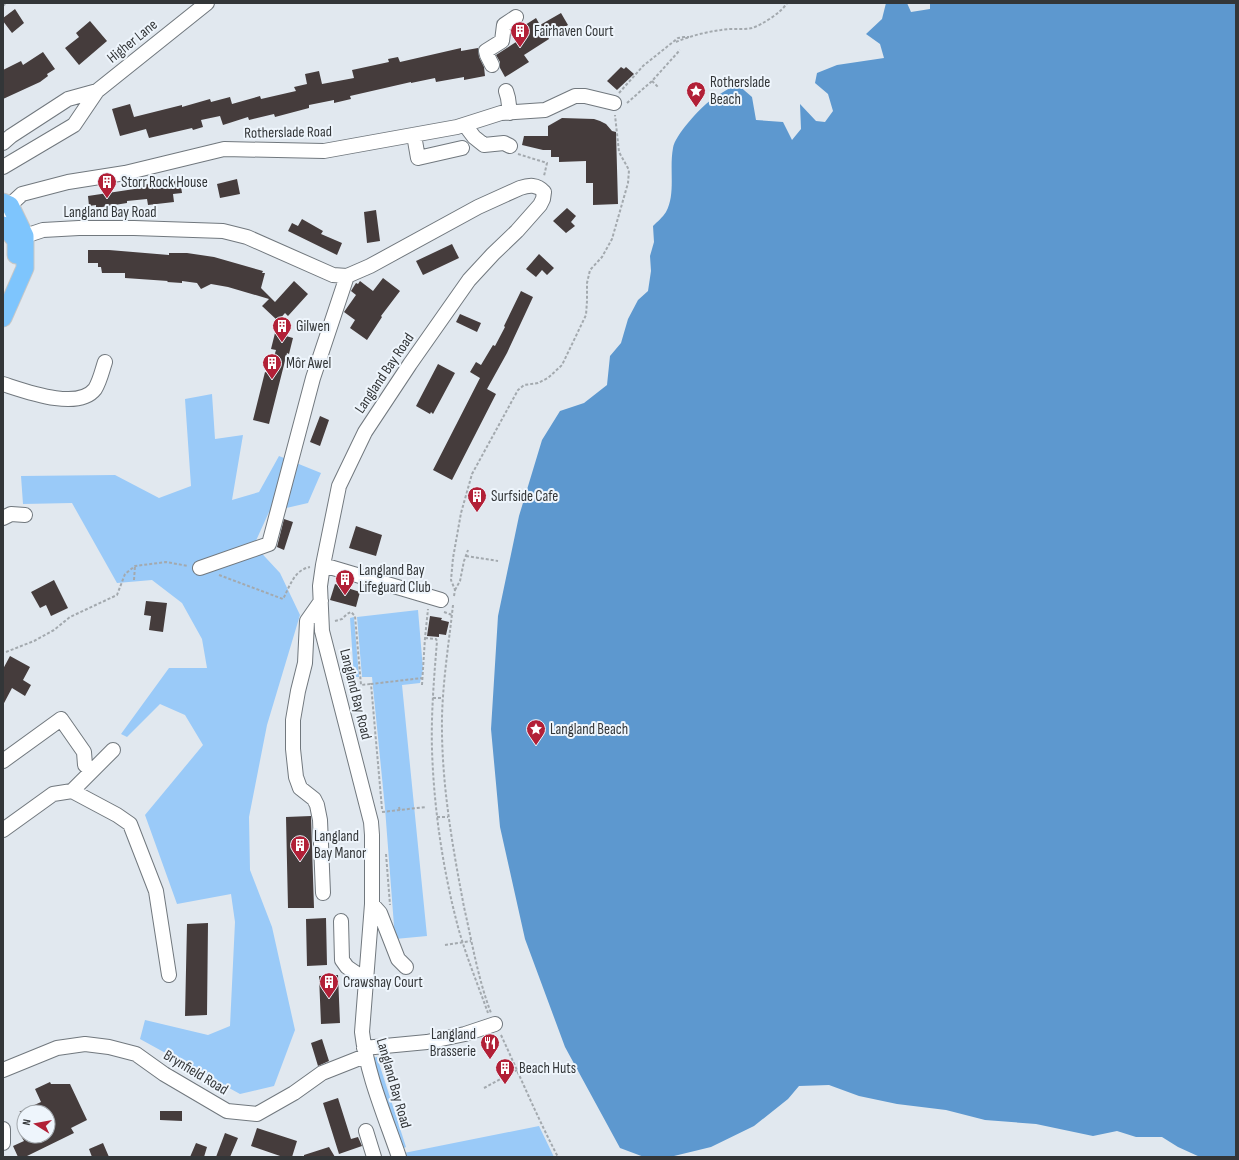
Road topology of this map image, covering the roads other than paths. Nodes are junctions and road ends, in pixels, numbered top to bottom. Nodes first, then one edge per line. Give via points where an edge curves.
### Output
1 (207, 3) edge
2 (516, 17) dead end
3 (492, 65) dead end
4 (97, 91) junction
5 (506, 91) dead end
6 (614, 107) road end
7 (510, 113) junction
8 (465, 125) junction
9 (414, 135) junction
10 (3, 143) edge
11 (462, 148) dead end
12 (512, 150) road end
13 (3, 167) edge
14 (6, 203) edge
15 (4, 226) edge
16 (21, 239) junction
17 (347, 276) junction
18 (3, 318) edge
19 (105, 362) dead end
20 (3, 384) edge
21 (25, 515) dead end
22 (3, 518) edge
23 (323, 565) junction
24 (197, 568) road end
25 (435, 598) road end
26 (321, 601) junction
27 (113, 750) dead end
28 (3, 761) edge
29 (92, 771) junction
30 (72, 790) junction
31 (3, 830) edge
32 (323, 893) dead end
33 (372, 904) junction
34 (342, 921) dead end
35 (406, 967) dead end
36 (169, 975) dead end
37 (366, 980) junction
38 (492, 1020) road end
39 (365, 1052) junction
40 (3, 1070) edge
41 (3, 1129) edge
42 (366, 1131) dead end
43 (3, 1143) edge
44 (374, 1157) edge
45 (399, 1157) edge

1 - 4 street, Higher Lane
2 - 3 street via 504,25 502,41 486,50
4 - 10 street, Higher Lane via 68,99
4 - 13 street, Higher Lane via 74,125
5 - 7 street
6 - 7 street, Rotherslade Road via 585,96 575,96 545,110
7 - 8 street, Rotherslade Road via 501,113
8 - 9 street, Rotherslade Road
8 - 12 street via 484,145 504,143
9 - 11 street via 418,158
9 - 14 street, Rotherslade Road via 324,151 224,149 125,173 68,182 22,194
14 - 15 street
14 - 16 main road
15 - 16 main road
16 - 17 street, Langland Bay Road via 43,230 79,228 223,231 247,237 333,275
16 - 18 main road via 10,302
17 - 23 street, Langland Bay Road via 527,185 541,188 544,192 540,205 469,280 365,432 338,486
17 - 24 street via 313,378 269,544
19 - 20 street via 94,390 77,399 54,398
21 - 22 street via 11,514
23 - 25 street
23 - 26 street, Langland Bay Road
26 - 32 street via 307,621 305,663 293,720 293,749 300,788 314,799 317,805
26 - 33 street, Langland Bay Road via 322,631 371,822
27 - 29 street
28 - 29 street via 61,719 84,752 85,765
29 - 30 street
30 - 31 street via 53,794
30 - 36 street via 117,814 130,824 156,891
33 - 35 street via 380,913 398,959
33 - 37 street, Langland Bay Road
34 - 37 street via 342,960 347,967
37 - 39 street, Langland Bay Road via 362,1032
38 - 39 street, Brynfield Road via 465,1034
39 - 40 street, Brynfield Road via 322,1072 257,1114 227,1111 164,1074 136,1054 109,1047 85,1044 57,1048
39 - 45 street, Langland Bay Road
41 - 43 street
42 - 44 street

